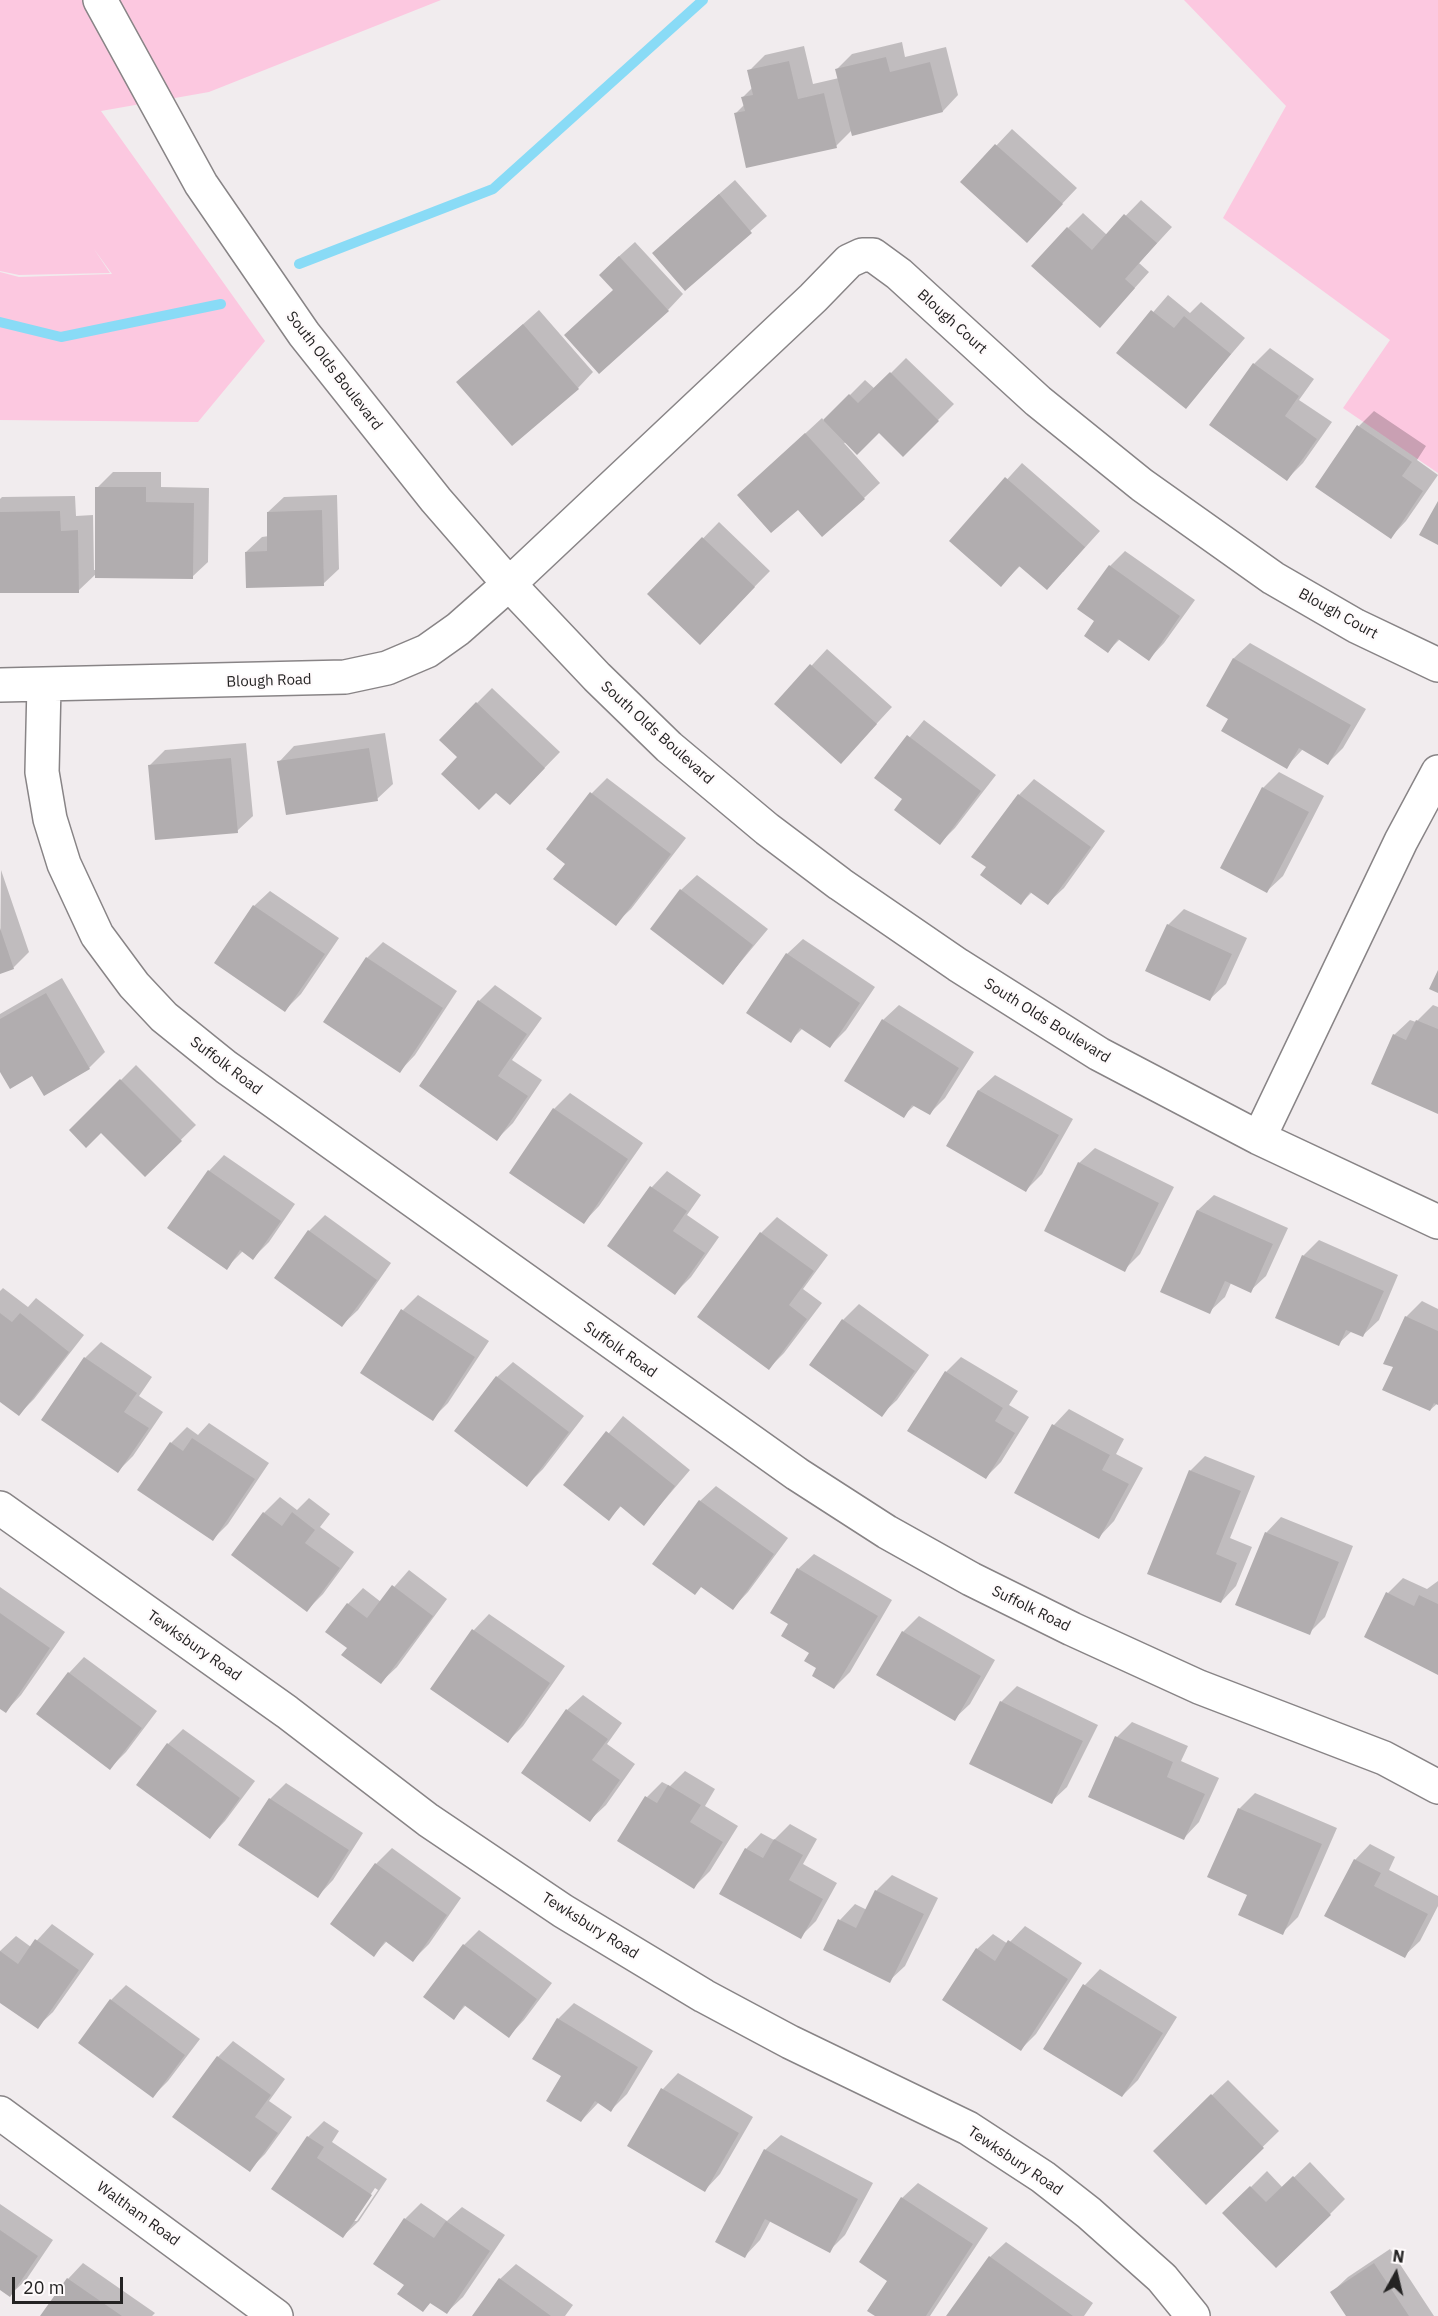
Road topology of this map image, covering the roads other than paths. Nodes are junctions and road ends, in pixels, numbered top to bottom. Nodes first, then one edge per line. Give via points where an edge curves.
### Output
1 (100, 0) edge
2 (509, 585) junction
3 (1438, 665) edge
4 (0, 685) edge
5 (44, 685) junction
6 (1438, 772) edge
7 (1259, 1138) junction
8 (1438, 1222) edge
9 (0, 1508) edge
10 (1438, 1787) edge
11 (0, 2113) edge
12 (276, 2316) edge
13 (1193, 2316) edge

1 - 2 street, South Olds Boulevard via 201,184 304,334
2 - 3 street, Blough Court via 849,261 873,255 899,274 1038,401 1142,485 1273,578 1356,626
2 - 5 street, Blough Road via 426,651 387,668 345,677 299,680
2 - 7 street, South Olds Boulevard via 669,747 840,884 1099,1054
4 - 5 street, Blough Road
5 - 10 street, Suffolk Road via 42,772 50,819 64,864 98,935 135,985 165,1017 226,1067 635,1361 887,1532 1072,1629 1199,1687 1384,1758
6 - 7 street
7 - 8 street, South Olds Boulevard
9 - 13 street, Tewksbury Road via 286,1712 428,1820 563,1911 789,2042 968,2128 1043,2177 1162,2278
11 - 12 street, Waltham Road

